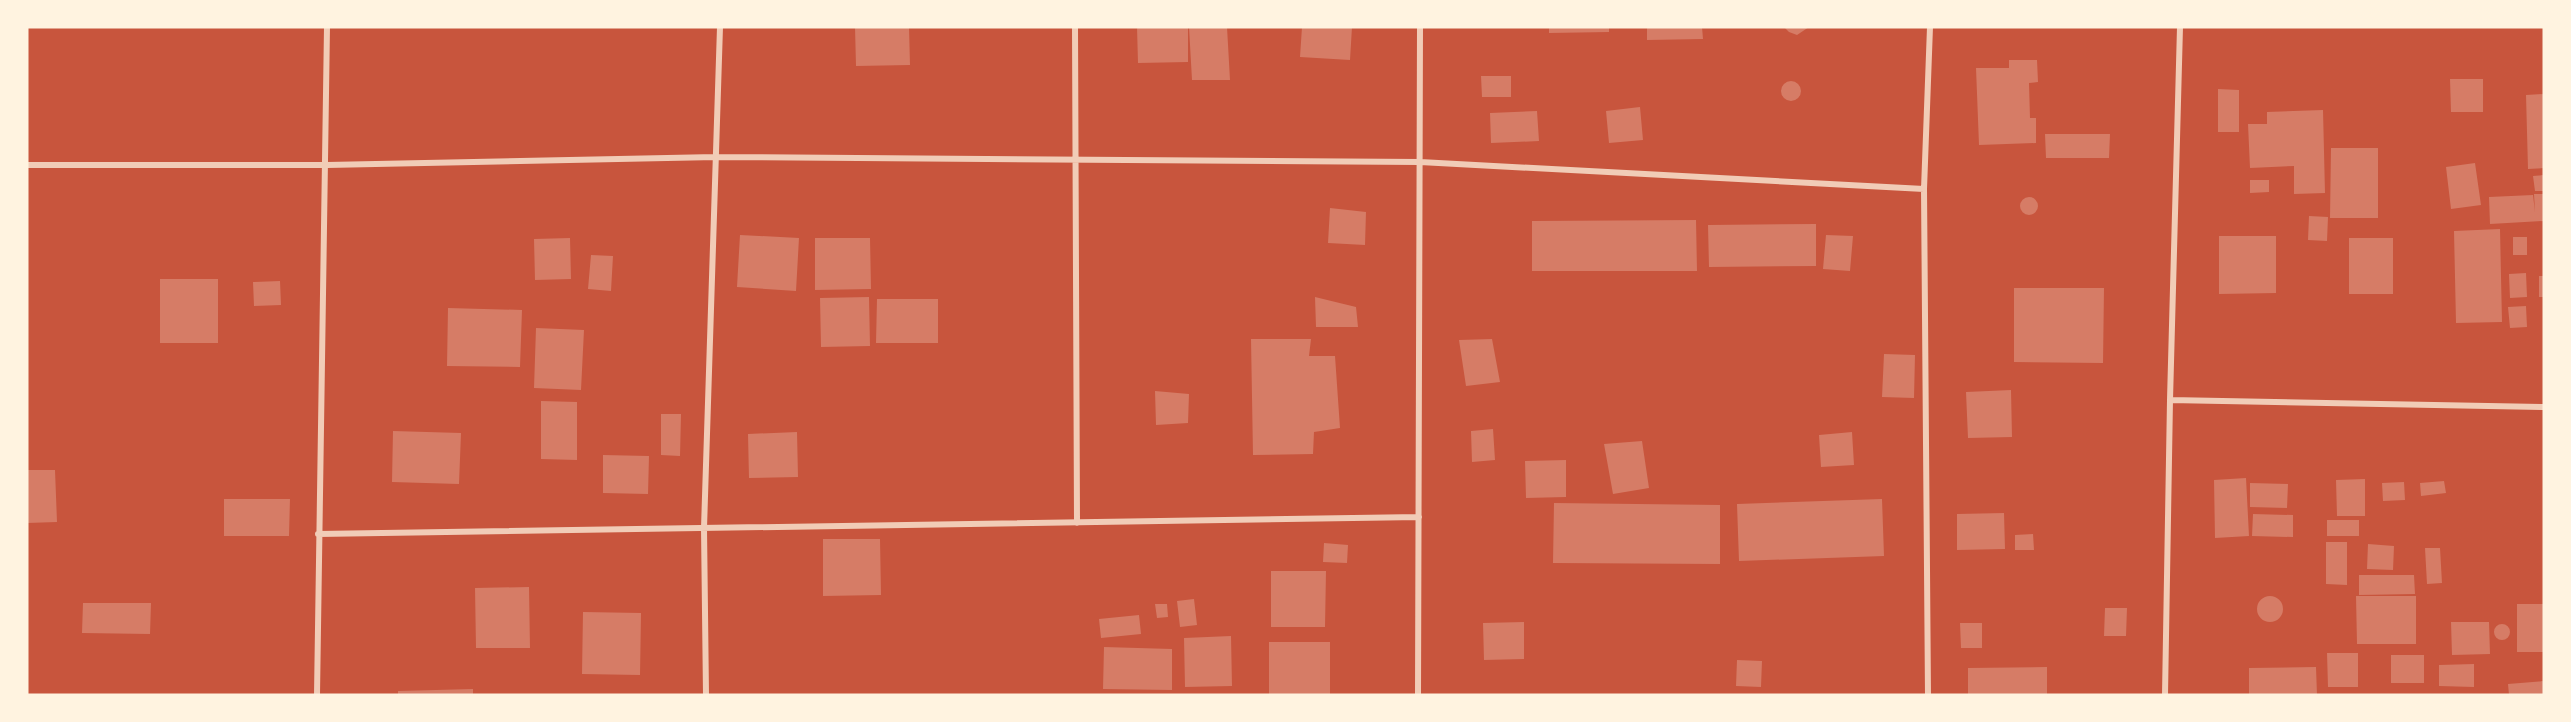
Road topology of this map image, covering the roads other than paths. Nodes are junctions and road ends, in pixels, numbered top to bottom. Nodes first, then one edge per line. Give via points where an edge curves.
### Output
1 (327, 27) edge
2 (720, 27) edge
3 (1075, 27) edge
4 (1420, 27) edge
5 (1930, 27) edge
6 (2180, 27) edge
7 (716, 157) junction
8 (1075, 159) junction
9 (1420, 162) junction
10 (27, 165) edge
11 (327, 165) junction
12 (1924, 189) junction
13 (2170, 400) junction
14 (2544, 407) edge
15 (1419, 517) junction
16 (1077, 523) junction
17 (704, 528) junction
18 (318, 534) junction
19 (317, 695) edge
20 (706, 695) edge
21 (1418, 695) edge
22 (1929, 695) edge
23 (2165, 695) edge

1 - 11 street
2 - 7 street
3 - 8 street
4 - 9 street
5 - 12 street
6 - 13 street
7 - 8 street
7 - 11 street
7 - 17 street
8 - 9 street
8 - 16 street
9 - 12 street
9 - 15 street
10 - 11 street
11 - 18 street
12 - 22 street
13 - 14 street
13 - 23 street
15 - 16 street
15 - 21 street
16 - 17 street
17 - 18 street
17 - 20 street
18 - 19 street

